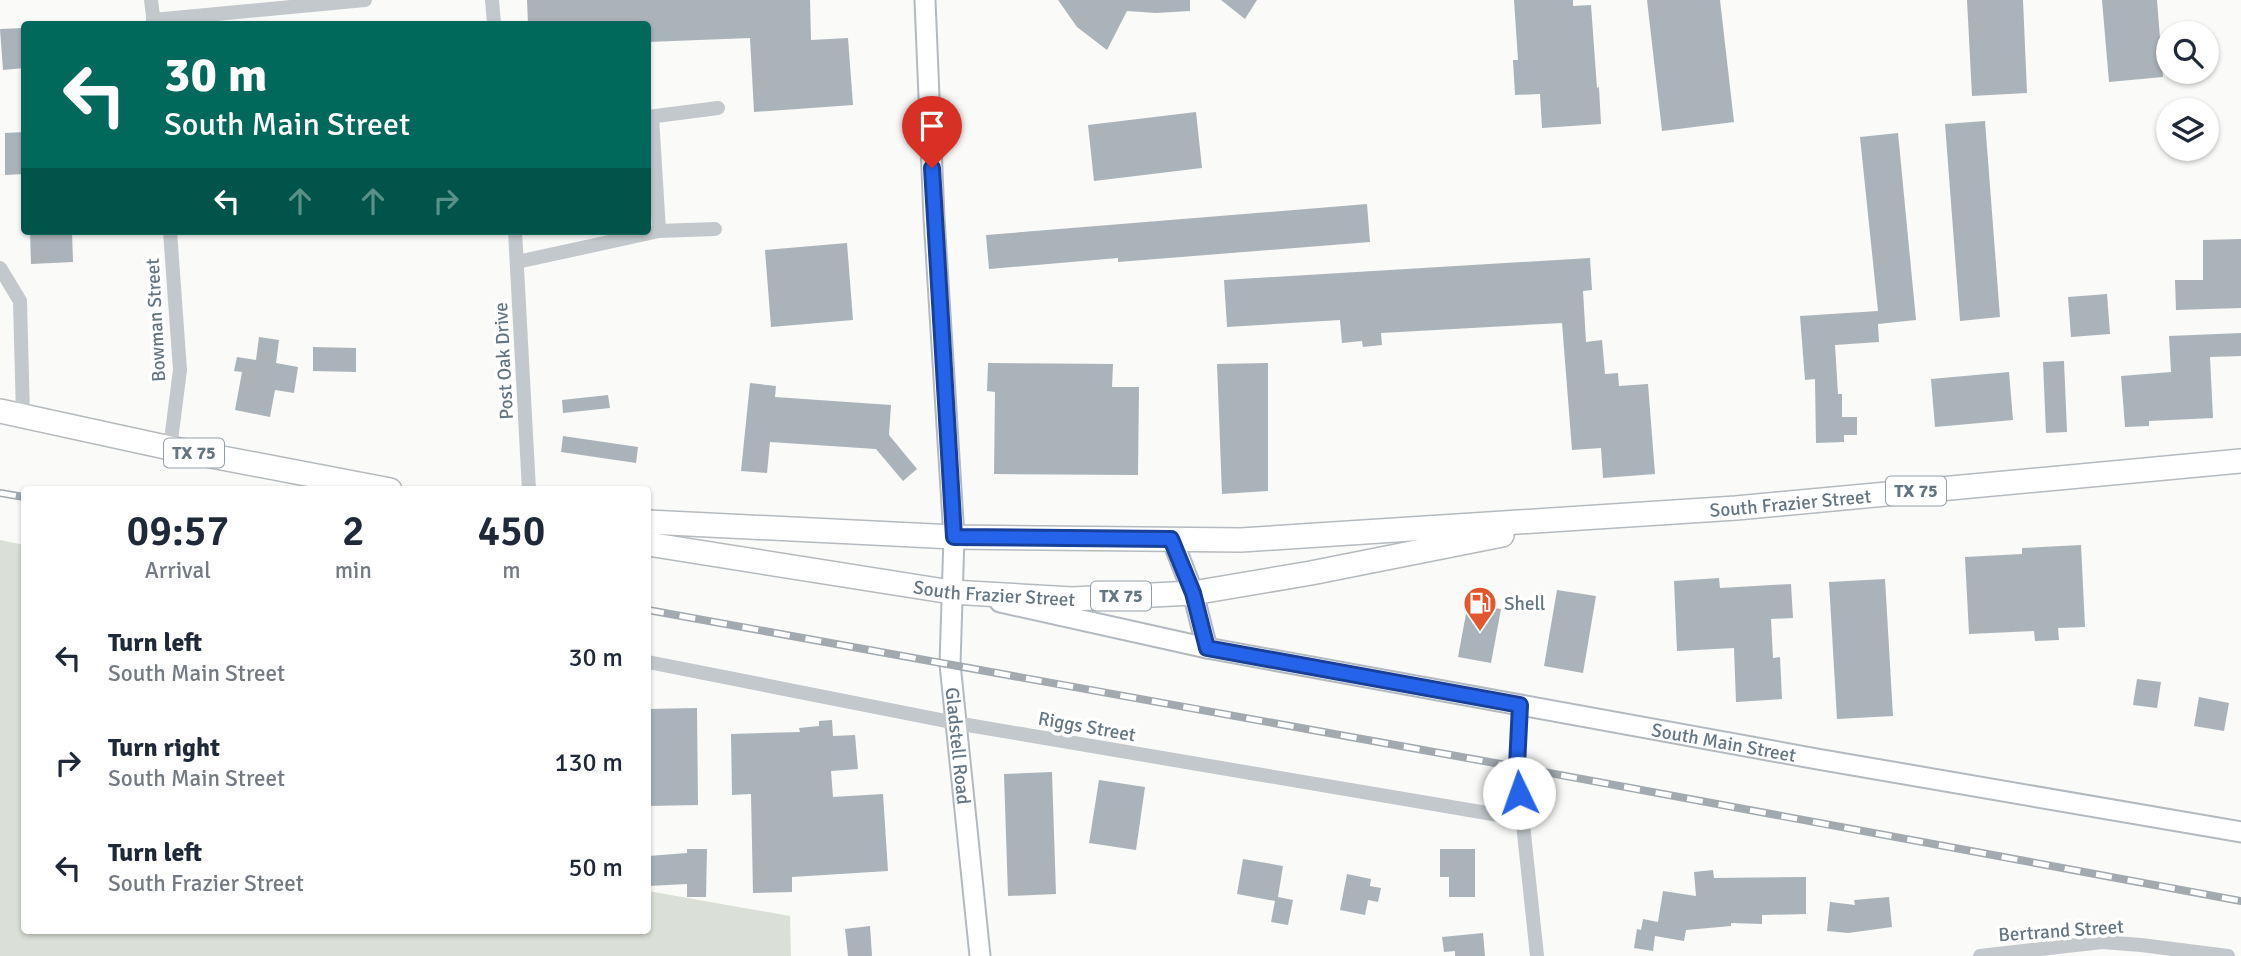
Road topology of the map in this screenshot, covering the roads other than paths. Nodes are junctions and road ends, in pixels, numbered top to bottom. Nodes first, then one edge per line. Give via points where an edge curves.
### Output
1 (151, 0) edge
2 (365, 0) edge
3 (492, 0) edge
4 (925, 0) edge
5 (153, 21) edge
6 (163, 21) edge
7 (494, 21) edge
8 (718, 108) dead end
9 (651, 117) edge
10 (651, 130) edge
11 (715, 229) dead end
12 (659, 231) junction
13 (651, 233) edge
14 (170, 235) edge
15 (514, 235) edge
16 (641, 235) edge
17 (517, 262) junction
18 (0, 268) edge
19 (0, 411) edge
20 (23, 415) junction
21 (170, 448) junction
22 (2241, 461) edge
23 (369, 486) edge
24 (529, 486) edge
25 (1591, 517) junction
26 (651, 522) edge
27 (954, 537) junction
28 (1171, 539) junction
29 (651, 544) edge
30 (951, 592) junction
31 (1193, 593) junction
32 (1207, 648) junction
33 (651, 663) edge
34 (1520, 705) junction
35 (956, 723) junction
36 (1522, 819) junction
37 (2241, 832) edge
38 (980, 956) edge
39 (1537, 956) edge
40 (1980, 956) edge
41 (2228, 956) edge

1 - 5 street
2 - 6 street
3 - 7 street
4 - 27 street, Gladstell Road
8 - 9 street
10 - 12 street
11 - 12 street
12 - 13 street
14 - 21 street, Bowman Street via 180,370
15 - 17 street, Post Oak Drive
16 - 17 street
17 - 24 street, Post Oak Drive
18 - 20 street via 20,301
19 - 20 main road, TX 75
20 - 21 main road, TX 75
21 - 23 main road, TX 75
22 - 25 main road, South Frazier Street / TX 75
25 - 28 main road, South Frazier Street / TX 75 via 1241,540
25 - 31 main road, South Frazier Street / TX 75
26 - 27 main road, South Frazier Street / TX 75
27 - 28 main road, South Frazier Street / TX 75
27 - 30 street, Gladstell Road
28 - 31 street
29 - 30 main road, South Frazier Street / TX 75
30 - 31 main road, South Frazier Street / TX 75 via 1072,599
30 - 32 street, South Main Street
30 - 35 street, Gladstell Road via 950,664
31 - 32 street
32 - 34 street, South Main Street
33 - 35 street, Riggs Street
34 - 36 street via 1517,766
34 - 37 street, South Main Street
35 - 36 street, Riggs Street
35 - 38 street, Gladstell Road
36 - 39 street
40 - 41 street, Bertrand Street via 2102,943

